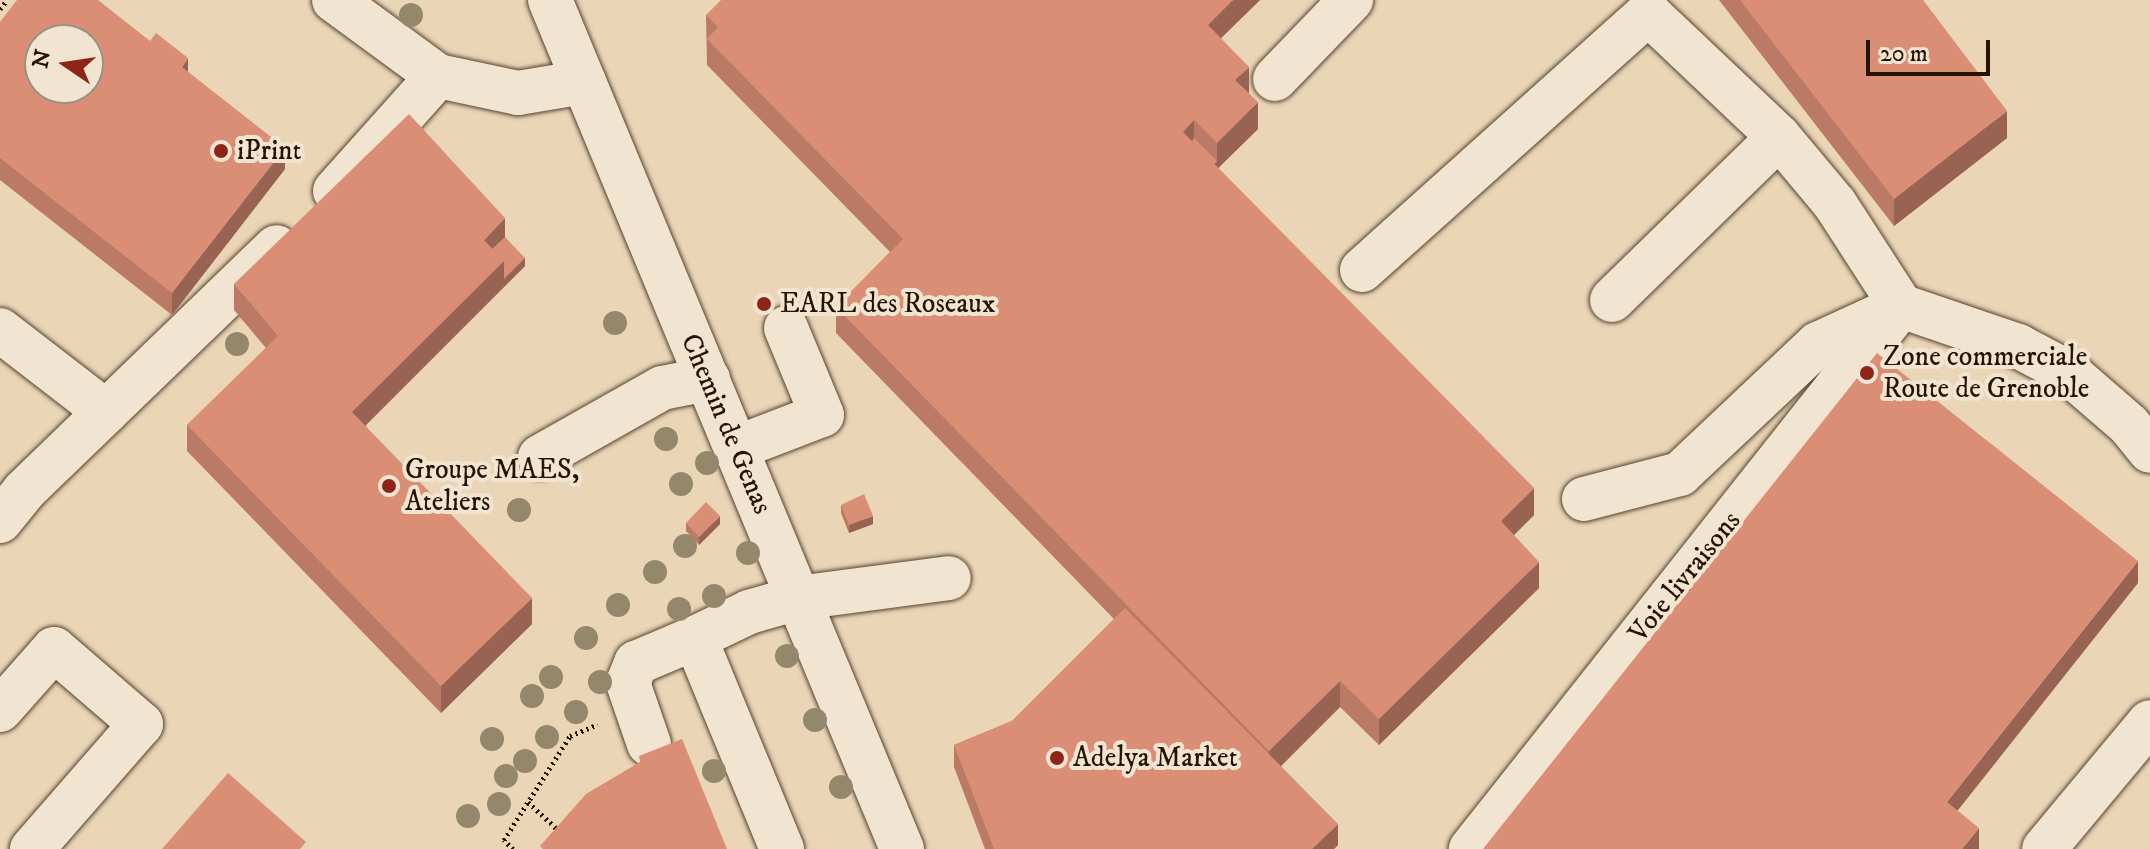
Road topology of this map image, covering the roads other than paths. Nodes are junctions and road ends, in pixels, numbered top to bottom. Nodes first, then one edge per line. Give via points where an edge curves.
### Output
1 (334, 0) edge
2 (550, 0) edge
3 (1351, 0) edge
4 (438, 76) junction
5 (1275, 79) dead end
6 (584, 82) junction
7 (1779, 137) junction
8 (1362, 270) dead end
9 (1612, 300) dead end
10 (1901, 306) junction
11 (786, 328) dead end
12 (0, 330) edge
13 (708, 379) junction
14 (106, 412) junction
15 (736, 448) junction
16 (2150, 451) edge
17 (540, 457) dead end
18 (1584, 499) dead end
19 (0, 521) edge
20 (949, 578) dead end
21 (798, 598) junction
22 (695, 638) junction
23 (0, 710) edge
24 (2150, 722) edge
25 (642, 726) road end
26 (32, 849) edge
27 (782, 849) edge
28 (902, 849) edge
29 (1471, 849) edge
30 (2044, 849) edge

1 - 4 street
2 - 6 street, Chemin de Genas
3 - 5 street
4 - 6 street via 518,93
4 - 14 street via 362,164
6 - 13 street, Chemin de Genas
7 - 8 street via 1648,13
7 - 9 street
7 - 10 street via 1835,204
10 - 16 street via 2018,346 2069,373
10 - 18 street via 1818,344 1680,474
10 - 29 street, Voie livraisons
11 - 15 street via 822,415
12 - 14 street
13 - 15 street, Chemin de Genas
13 - 17 street via 662,388
14 - 19 street
15 - 21 street, Chemin de Genas
20 - 21 street
21 - 22 street via 749,612
21 - 28 street, Chemin de Genas
22 - 25 street via 636,663 628,683
22 - 27 street
23 - 26 street via 54,649 141,724
24 - 30 street

